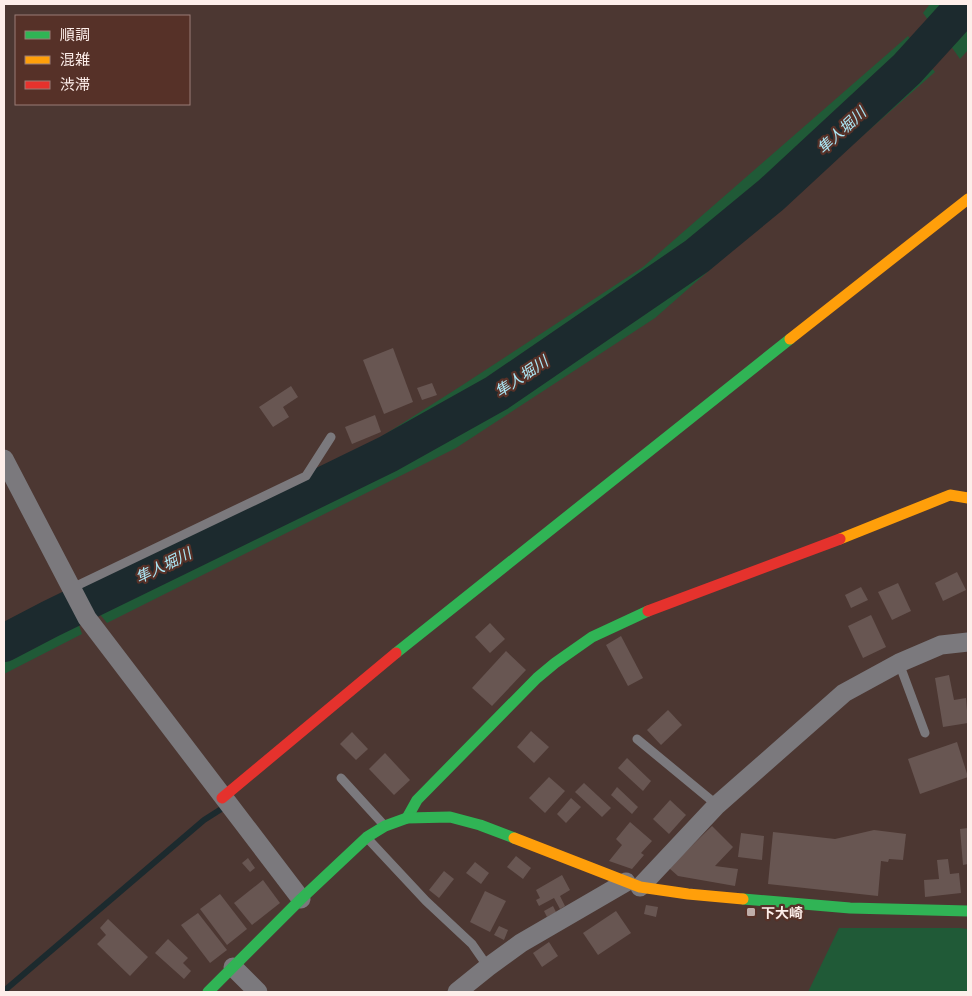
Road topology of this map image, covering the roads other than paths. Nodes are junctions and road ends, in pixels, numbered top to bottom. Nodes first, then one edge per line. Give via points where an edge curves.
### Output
1 (968, 199) edge
2 (331, 437) dead end
3 (4, 459) edge
4 (968, 498) edge
5 (72, 588) junction
6 (968, 642) edge
7 (899, 663) junction
8 (926, 733) dead end
9 (637, 739) dead end
10 (341, 778) dead end
11 (222, 798) junction
12 (718, 805) junction
13 (407, 818) junction
14 (385, 826) junction
15 (367, 837) junction
16 (633, 884) junction
17 (301, 899) junction
18 (968, 911) edge
19 (233, 967) junction
20 (488, 967) junction
21 (208, 992) edge
22 (258, 992) edge
23 (457, 992) edge

1 - 11 street via 445,613
2 - 5 lane via 306,476
3 - 5 street
4 - 13 street via 950,494 838,540 662,605 592,637 537,678 417,800
5 - 11 street via 87,618
6 - 7 street via 941,645
7 - 8 lane
7 - 12 street via 844,693
9 - 12 lane
10 - 14 lane
11 - 17 street
12 - 16 street
13 - 14 street
13 - 16 street via 450,817 480,825
14 - 15 street
15 - 17 street
15 - 20 lane via 426,901 472,944
16 - 18 street via 688,894 850,908
16 - 20 street via 522,943
17 - 19 street
19 - 21 street
19 - 22 street
20 - 23 street

